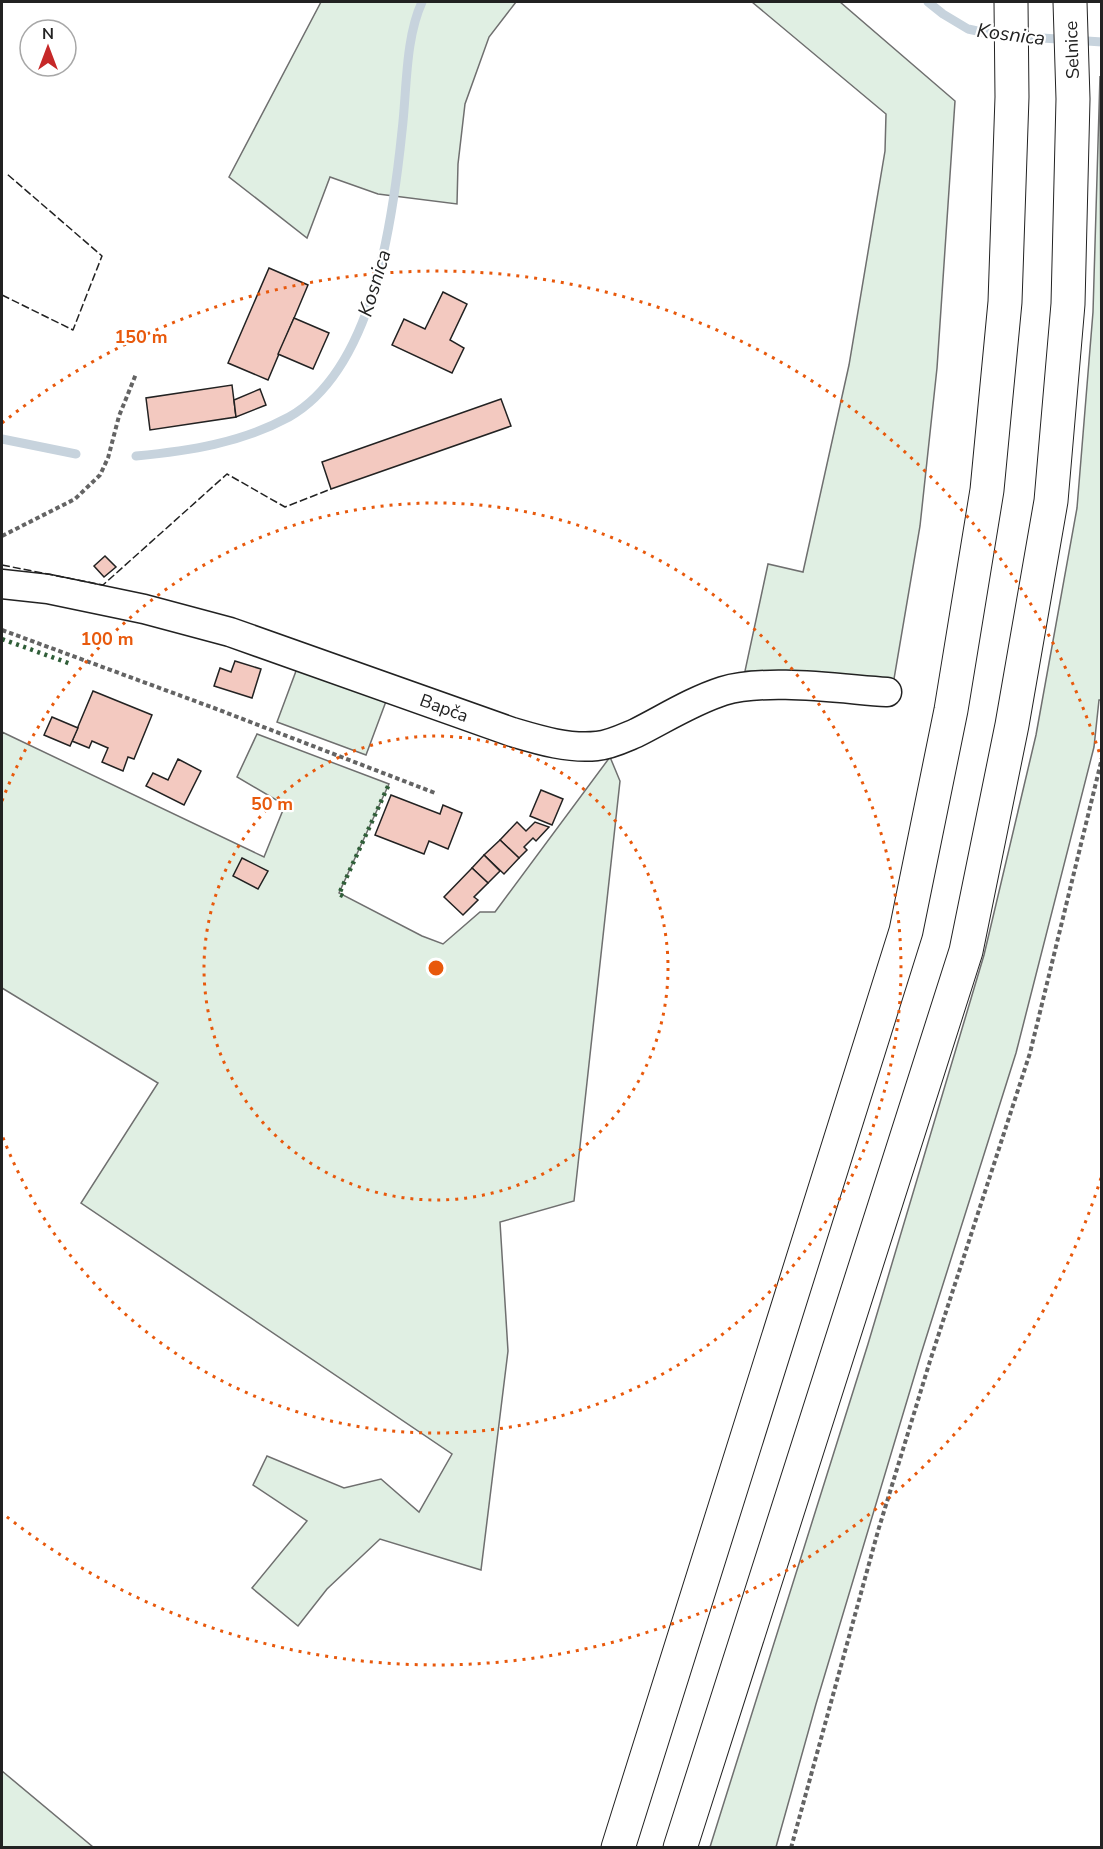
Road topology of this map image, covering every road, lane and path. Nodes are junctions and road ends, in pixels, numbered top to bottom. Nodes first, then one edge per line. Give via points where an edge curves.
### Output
1 (1011, 2) edge
2 (1071, 2) edge
3 (136, 374) dead end
4 (2, 536) edge
5 (2, 584) edge
6 (2, 630) edge
7 (887, 692) dead end
8 (1101, 758) edge
9 (435, 793) dead end
10 (618, 1848) edge
11 (680, 1848) edge
12 (791, 1848) edge

1 - 10 main road via 1005,302 987,490 951,710 906,931
2 - 11 main road, Selnice via 1068,304 1051,501 1012,725 966,951
3 - 4 path via 100,475 75,499
5 - 7 street, Bapča via 48,589 144,609 230,632 556,744 598,746 621,740 723,691 781,686
6 - 9 path
8 - 12 path via 1030,1053 885,1508

